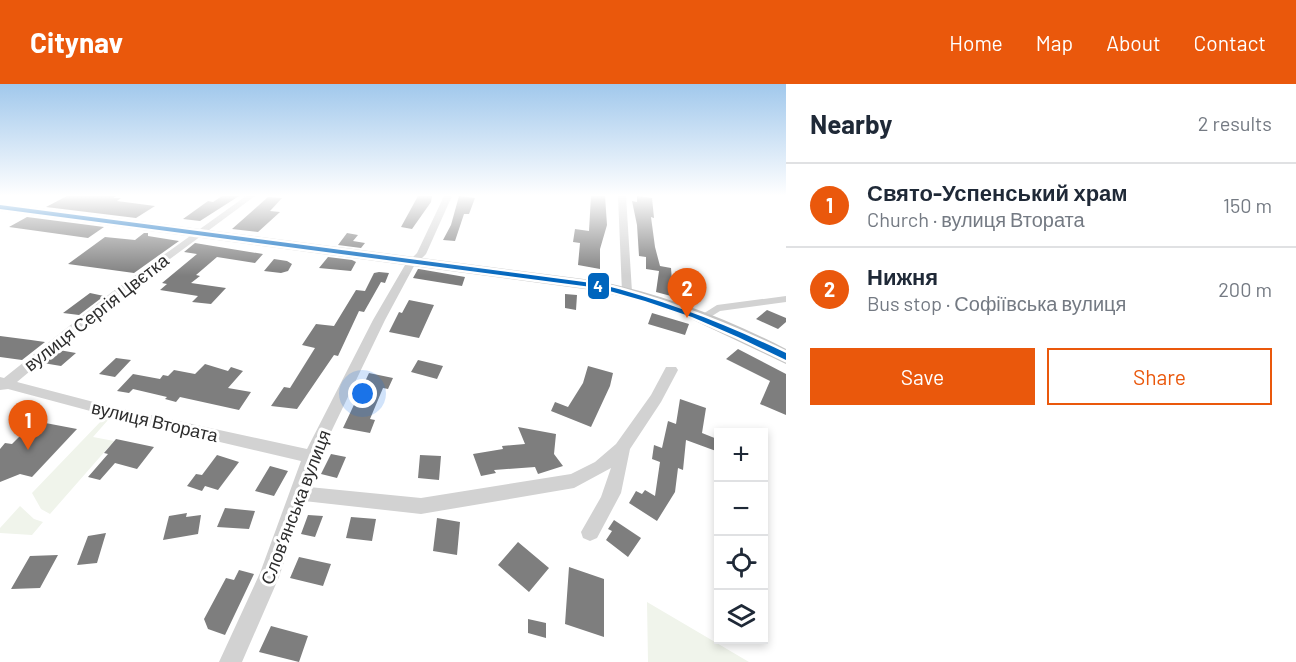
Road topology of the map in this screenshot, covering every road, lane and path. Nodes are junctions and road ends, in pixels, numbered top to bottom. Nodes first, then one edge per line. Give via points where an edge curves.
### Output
1 (122, 223) edge
2 (213, 223) edge
3 (436, 223) edge
4 (623, 223) edge
5 (199, 233) junction
6 (414, 261) junction
7 (627, 292) junction
8 (786, 299) edge
9 (704, 317) junction
10 (786, 357) edge
11 (670, 370) dead end
12 (2, 384) edge
13 (622, 448) junction
14 (311, 457) junction
15 (299, 493) junction
16 (590, 532) dead end
17 (230, 662) edge

1 - 5 main road
2 - 5 street, вулиця Сергія Цвєтка
3 - 6 street, Словʼянська вулиця via 422,254
4 - 7 street
5 - 6 main road
5 - 12 street, вулиця Сергія Цвєтка
6 - 7 main road
6 - 14 street, Словʼянська вулиця via 379,320
7 - 9 main road
8 - 9 street via 717,308
9 - 10 main road
11 - 13 street
12 - 14 street, вулиця Втората
13 - 15 street via 601,467 574,481 421,506
13 - 16 street via 611,501
14 - 15 street, Словʼянська вулиця
15 - 17 street, Словʼянська вулиця via 269,576

